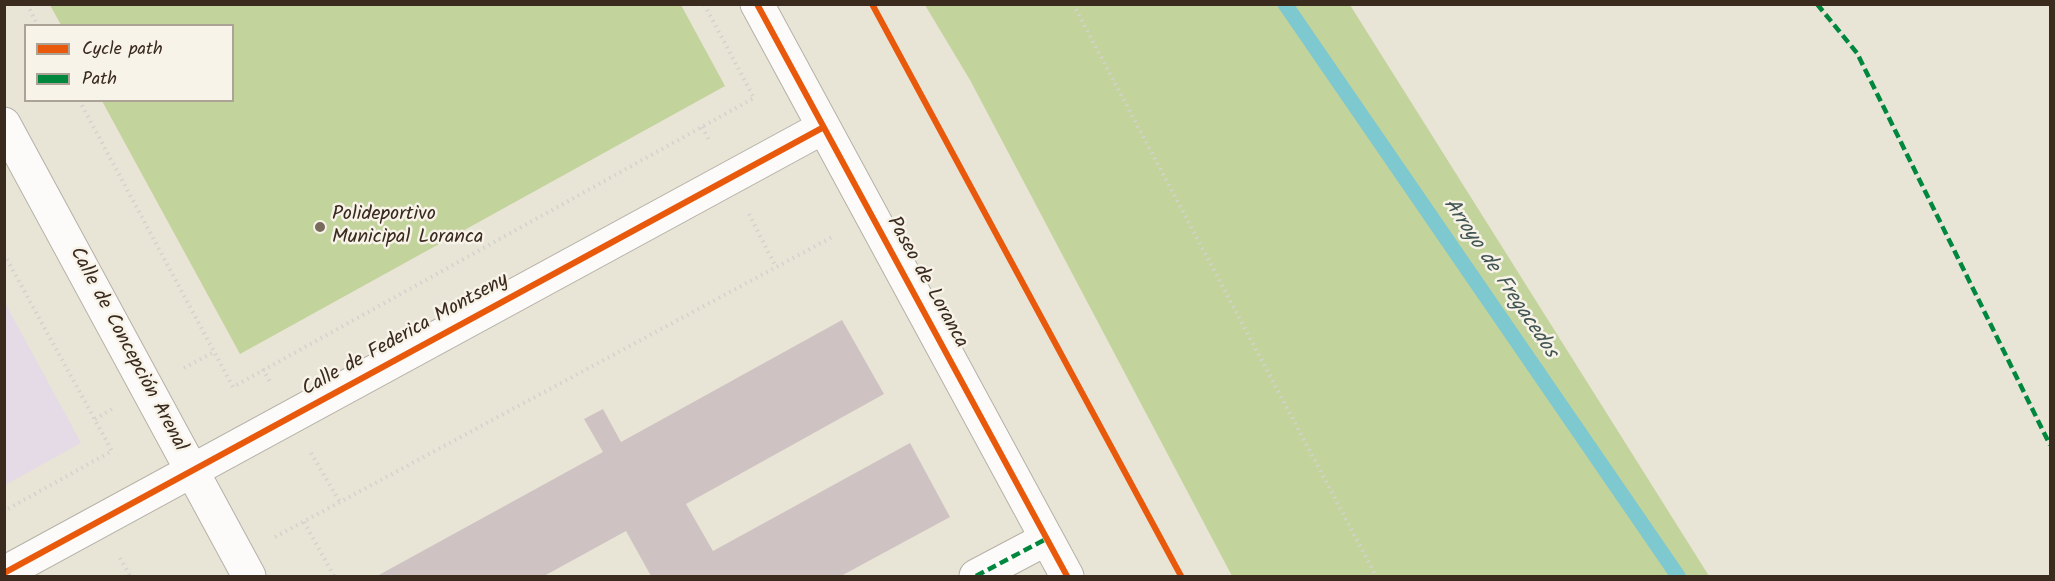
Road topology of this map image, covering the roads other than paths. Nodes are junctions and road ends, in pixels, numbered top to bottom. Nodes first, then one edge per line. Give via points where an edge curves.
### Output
1 (757, 4) edge
2 (4, 124) edge
3 (822, 128) junction
4 (191, 472) junction
5 (1046, 539) junction
6 (243, 566) edge
7 (4, 573) edge
8 (976, 576) edge
9 (1067, 576) edge

1 - 3 street, Paseo de Loranca
2 - 4 street, Calle de Concepción Arenal
3 - 4 street, Calle de Federica Montseny
3 - 5 street, Paseo de Loranca
4 - 6 street, Calle de Concepción Arenal
4 - 7 street, Calle de Federica Montseny
5 - 8 street
5 - 9 street, Paseo de Loranca

